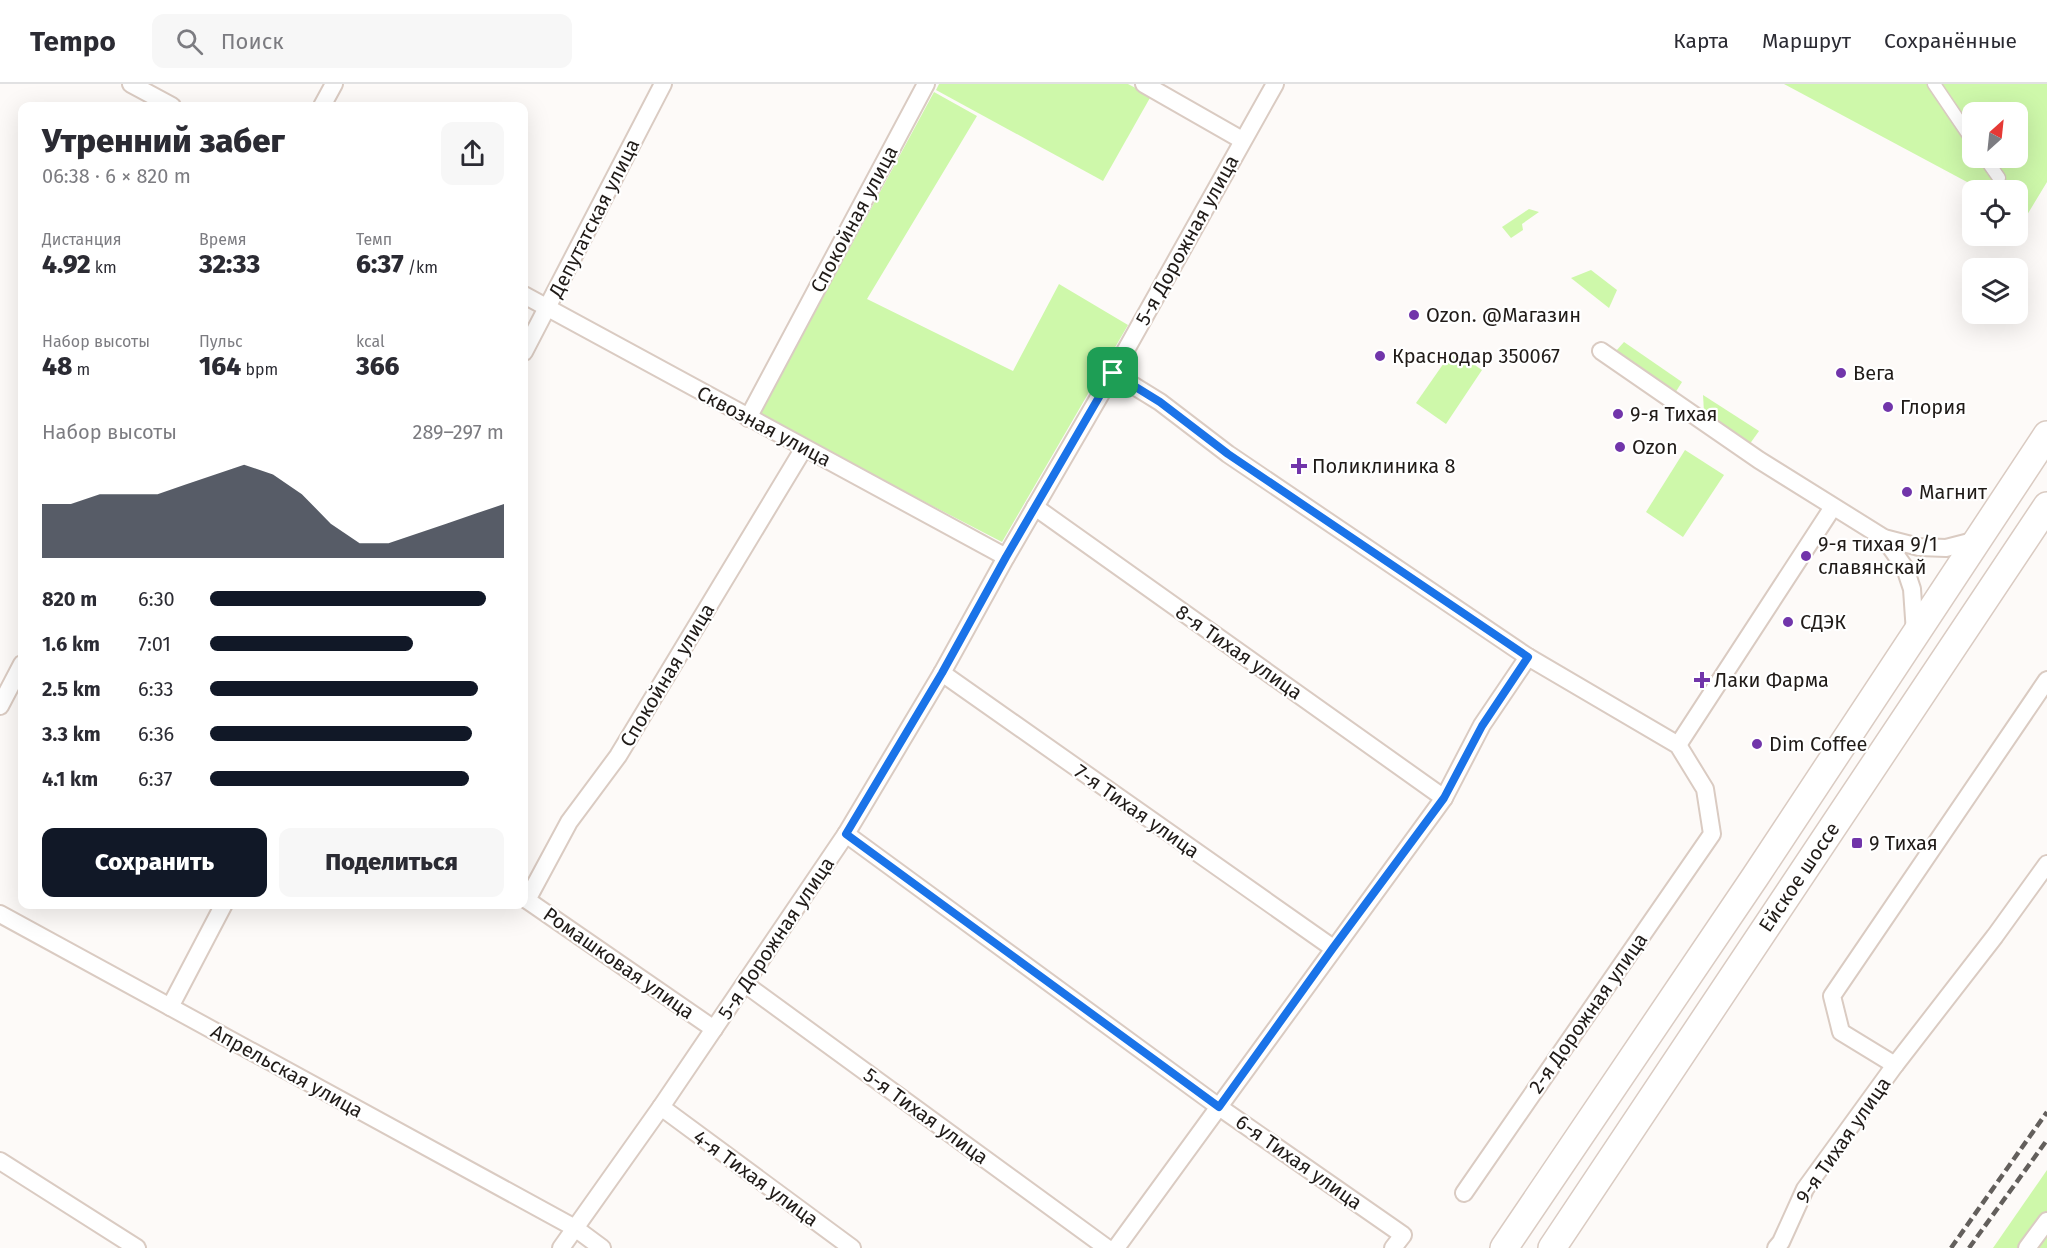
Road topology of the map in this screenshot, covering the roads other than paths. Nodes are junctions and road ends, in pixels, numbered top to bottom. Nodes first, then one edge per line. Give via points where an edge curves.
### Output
1 (131, 84) edge
2 (334, 84) edge
3 (663, 84) edge
4 (926, 84) edge
5 (1144, 84) edge
6 (1275, 84) edge
7 (1934, 84) edge
8 (165, 102) edge
9 (324, 102) edge
10 (1962, 125) edge
11 (1242, 140) junction
12 (1992, 168) edge
13 (1999, 178) dead end
14 (528, 297) edge
15 (548, 308) junction
16 (528, 345) edge
17 (1601, 351) dead end
18 (1113, 373) junction
19 (748, 418) junction
20 (2047, 435) edge
21 (804, 448) junction
22 (2047, 506) edge
23 (1035, 507) junction
24 (1833, 507) junction
25 (1884, 538) junction
26 (1977, 540) junction
27 (1006, 557) junction
28 (1915, 633) junction
29 (1528, 657) junction
30 (18, 672) edge
31 (942, 673) junction
32 (2047, 680) edge
33 (0, 706) edge
34 (1678, 745) junction
35 (1444, 798) junction
36 (846, 834) junction
37 (2047, 864) edge
38 (528, 894) edge
39 (528, 901) edge
40 (221, 909) edge
41 (0, 914) edge
42 (1333, 948) junction
43 (745, 984) junction
44 (170, 1007) junction
45 (714, 1029) junction
46 (1896, 1065) junction
47 (661, 1107) junction
48 (1219, 1107) junction
49 (0, 1161) edge
50 (1464, 1193) dead end
51 (2047, 1221) edge
52 (574, 1228) junction
53 (1398, 1242) edge
54 (134, 1247) edge
55 (561, 1248) edge
56 (602, 1248) edge
57 (852, 1248) edge
58 (1107, 1248) edge
59 (1116, 1248) edge
60 (1504, 1248) edge
61 (1552, 1248) edge
62 (1776, 1248) edge
63 (2028, 1248) edge

1 - 8 street
2 - 9 street
3 - 15 street, Депутатская улица
4 - 19 street, Спокойная улица
5 - 11 street
6 - 11 street, 5-я Дорожная улица
7 - 10 street
11 - 18 street, 5-я Дорожная улица
12 - 13 street
14 - 15 street, Сквозная улица
15 - 16 street, Депутатская улица
15 - 19 street, Сквозная улица
17 - 24 street
18 - 23 street, 5-я Дорожная улица
18 - 29 street
19 - 21 street, Сквозная улица
20 - 26 main road
21 - 27 street, Сквозная улица
21 - 38 street, Спокойная улица via 618,756 569,822
22 - 61 main road, Ейское шоссе
23 - 27 street, 5-я Дорожная улица
23 - 35 street, 8-я Тихая улица
24 - 25 street
24 - 34 street
25 - 26 street via 1920,547 1946,548
25 - 28 street via 1905,568 1912,589
26 - 28 main road
27 - 31 street, 5-я Дорожная улица
28 - 60 main road
29 - 34 street
29 - 35 street via 1482,726
30 - 33 street
31 - 36 street, 5-я Дорожная улица
31 - 42 street, 7-я Тихая улица
32 - 46 street via 1832,996 1841,1032
34 - 50 street, 2-я Дорожная улица via 1705,789 1712,834
35 - 42 street
36 - 43 street, 5-я Дорожная улица
36 - 48 street, 6-я Тихая улица
37 - 46 street, 9-я Тихая улица
39 - 45 street, Ромашковая улица
40 - 44 street
41 - 44 street, Апрельская улица
42 - 48 street
43 - 45 street, 5-я Дорожная улица
43 - 58 street, 5-я Тихая улица
44 - 52 street, Апрельская улица
45 - 47 street, 5-я Дорожная улица
46 - 62 street, 9-я Тихая улица via 1805,1189
47 - 52 street, 5-я Дорожная улица
47 - 57 street, 4-я Тихая улица
48 - 53 street, 6-я Тихая улица
48 - 59 street
49 - 54 street
51 - 63 street
52 - 55 street, 5-я Дорожная улица
52 - 56 street, Апрельская улица

